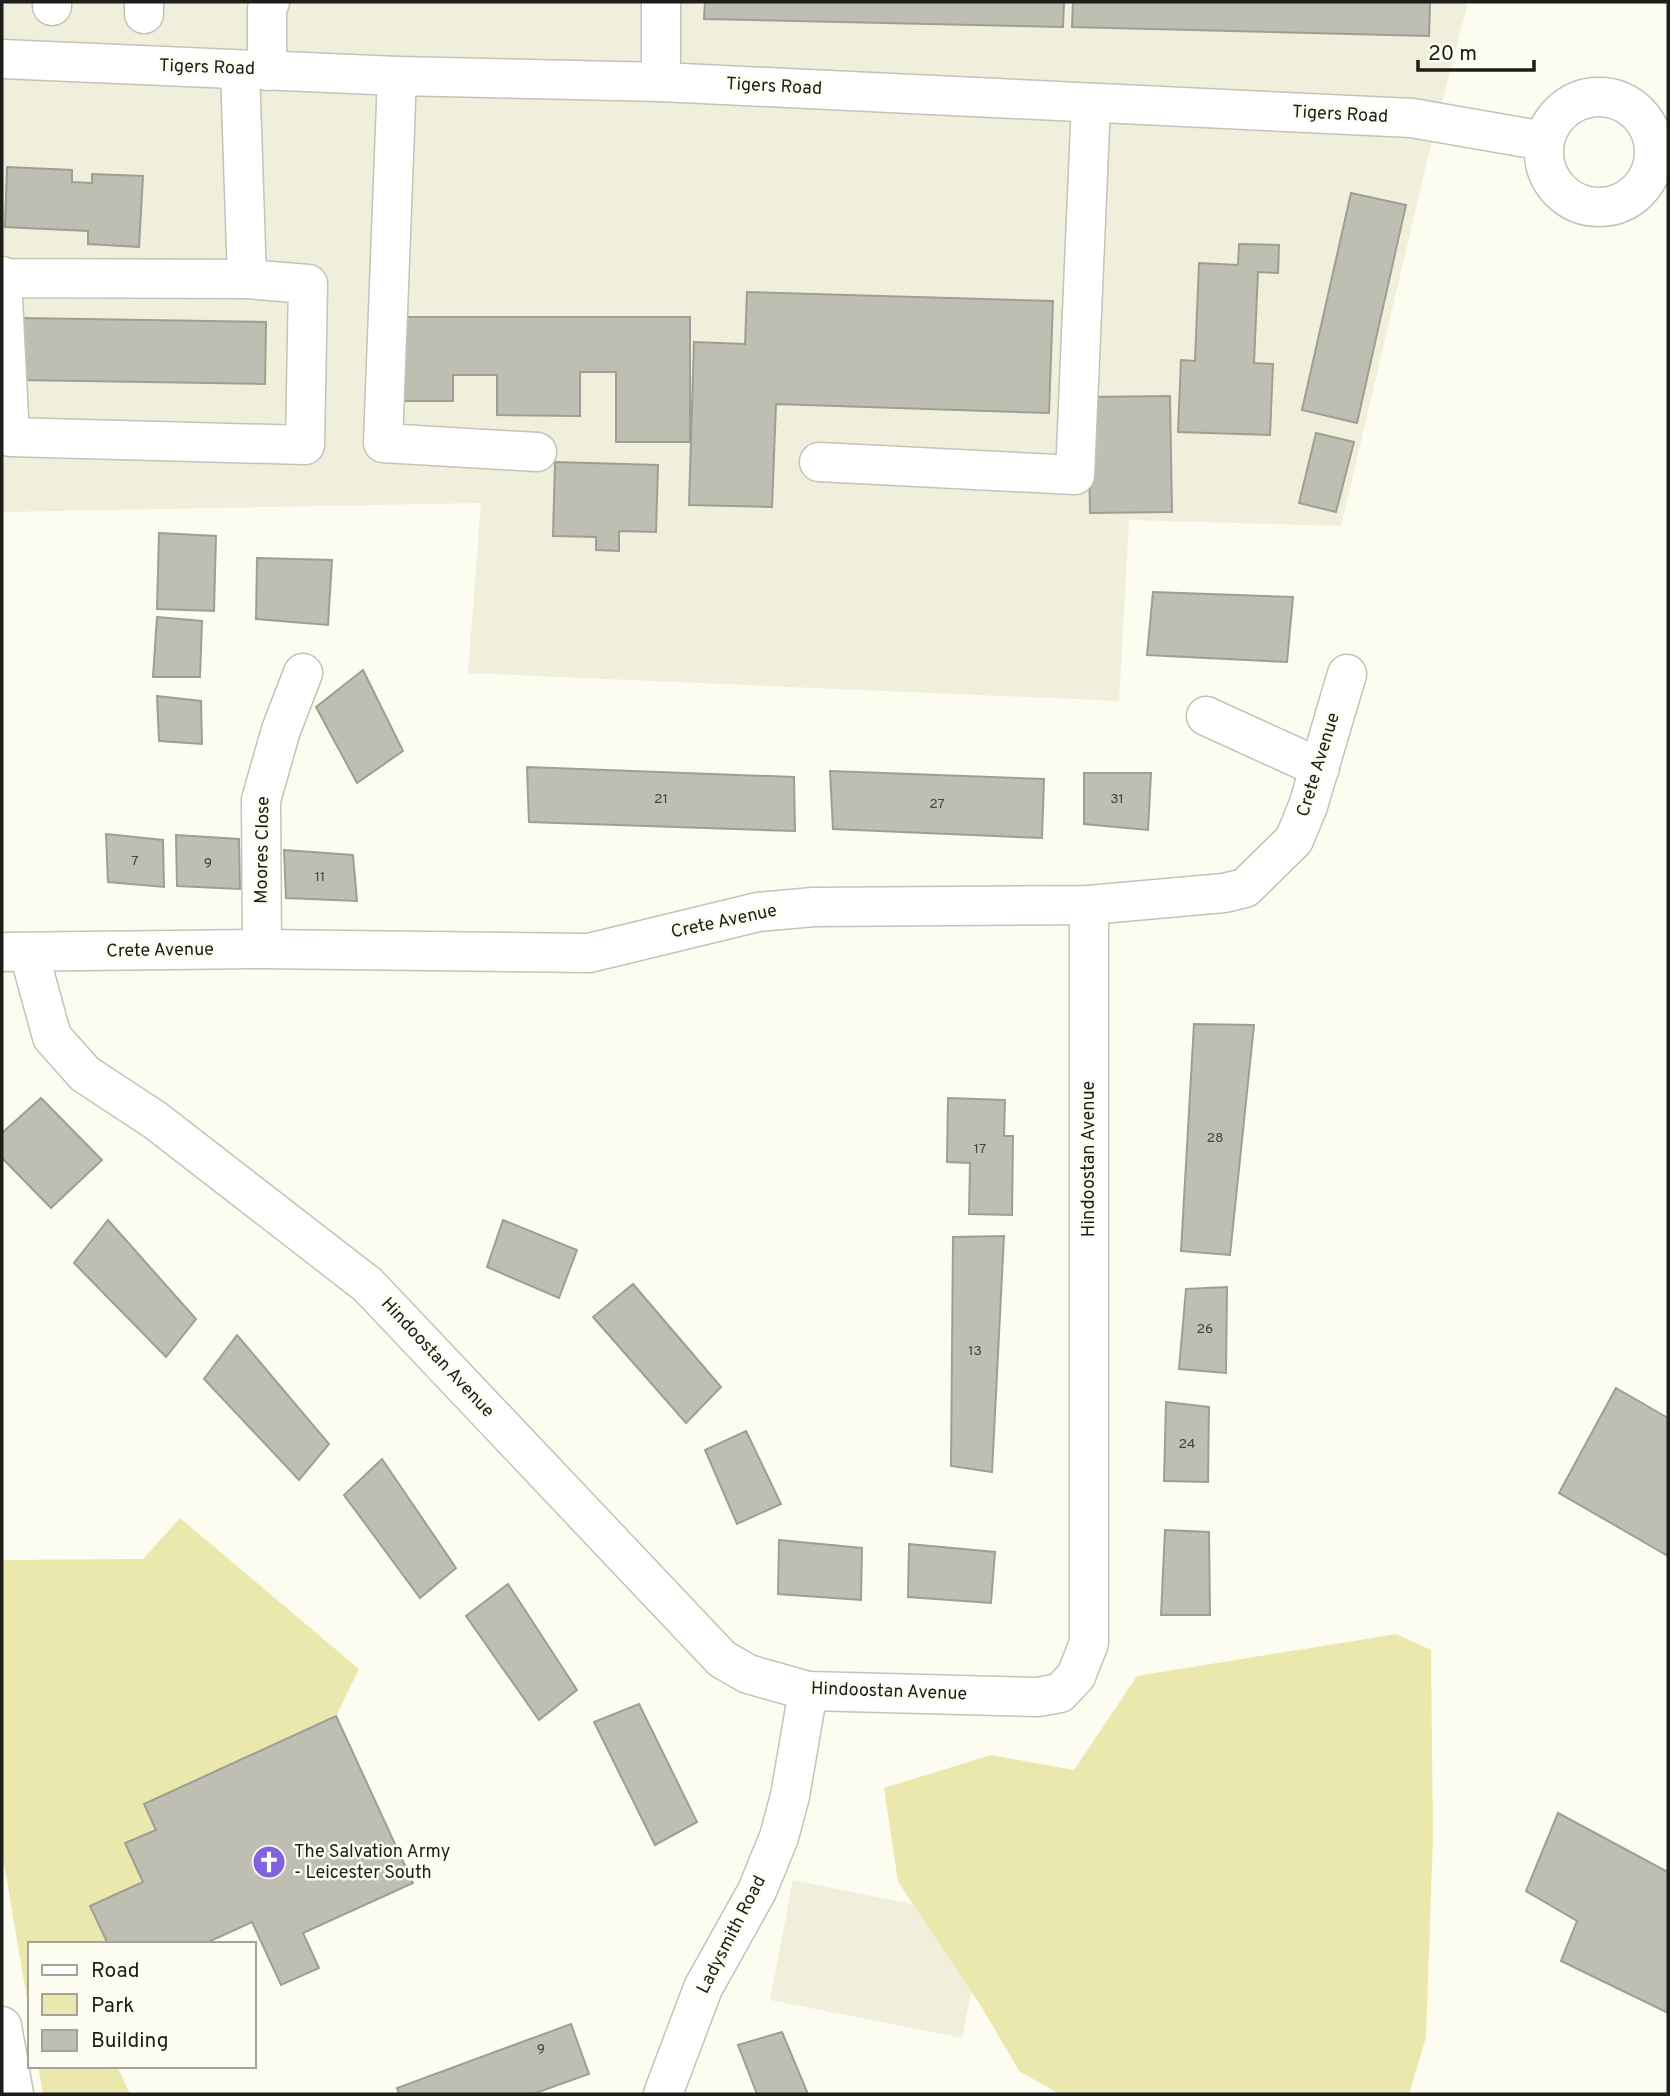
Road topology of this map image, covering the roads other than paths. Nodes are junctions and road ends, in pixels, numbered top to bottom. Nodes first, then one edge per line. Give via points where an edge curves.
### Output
1 (270, 2) edge
2 (661, 2) edge
3 (2, 59) edge
4 (253, 70) junction
5 (397, 76) junction
6 (661, 82) junction
7 (1091, 103) junction
8 (1544, 141) dead end
9 (2, 277) edge
10 (247, 279) junction
11 (6, 437) edge
12 (537, 452) dead end
13 (819, 462) dead end
14 (303, 673) dead end
15 (1347, 674) dead end
16 (1206, 716) dead end
17 (1320, 768) junction
18 (1089, 905) junction
19 (262, 949) junction
20 (15, 953) edge
21 (808, 1691) junction
22 (2, 2026) edge
23 (14, 2094) edge
24 (663, 2094) edge

1 - 4 street
2 - 6 street
3 - 4 street, Tigers Road
4 - 5 street, Tigers Road
4 - 10 street
5 - 6 street, Tigers Road
5 - 12 street via 383,443
6 - 7 street, Tigers Road
7 - 8 street, Tigers Road via 1412,118
7 - 13 street via 1075,475
9 - 10 street
9 - 11 street
10 - 11 street via 309,284 305,445
14 - 19 street, Moores Close via 261,800
15 - 17 street, Crete Avenue
16 - 17 street
17 - 18 street, Crete Avenue via 1294,840 1245,888
18 - 19 street, Crete Avenue via 814,907 758,912 589,953
18 - 21 street, Hindoostan Avenue via 1088,1643 1076,1675 1060,1693 1038,1697
19 - 20 street, Crete Avenue
20 - 21 street, Hindoostan Avenue via 52,1037 85,1074 155,1120 368,1285 722,1659 748,1674
21 - 24 street, Ladysmith Road via 779,1837 757,1891 703,1988
22 - 23 street

